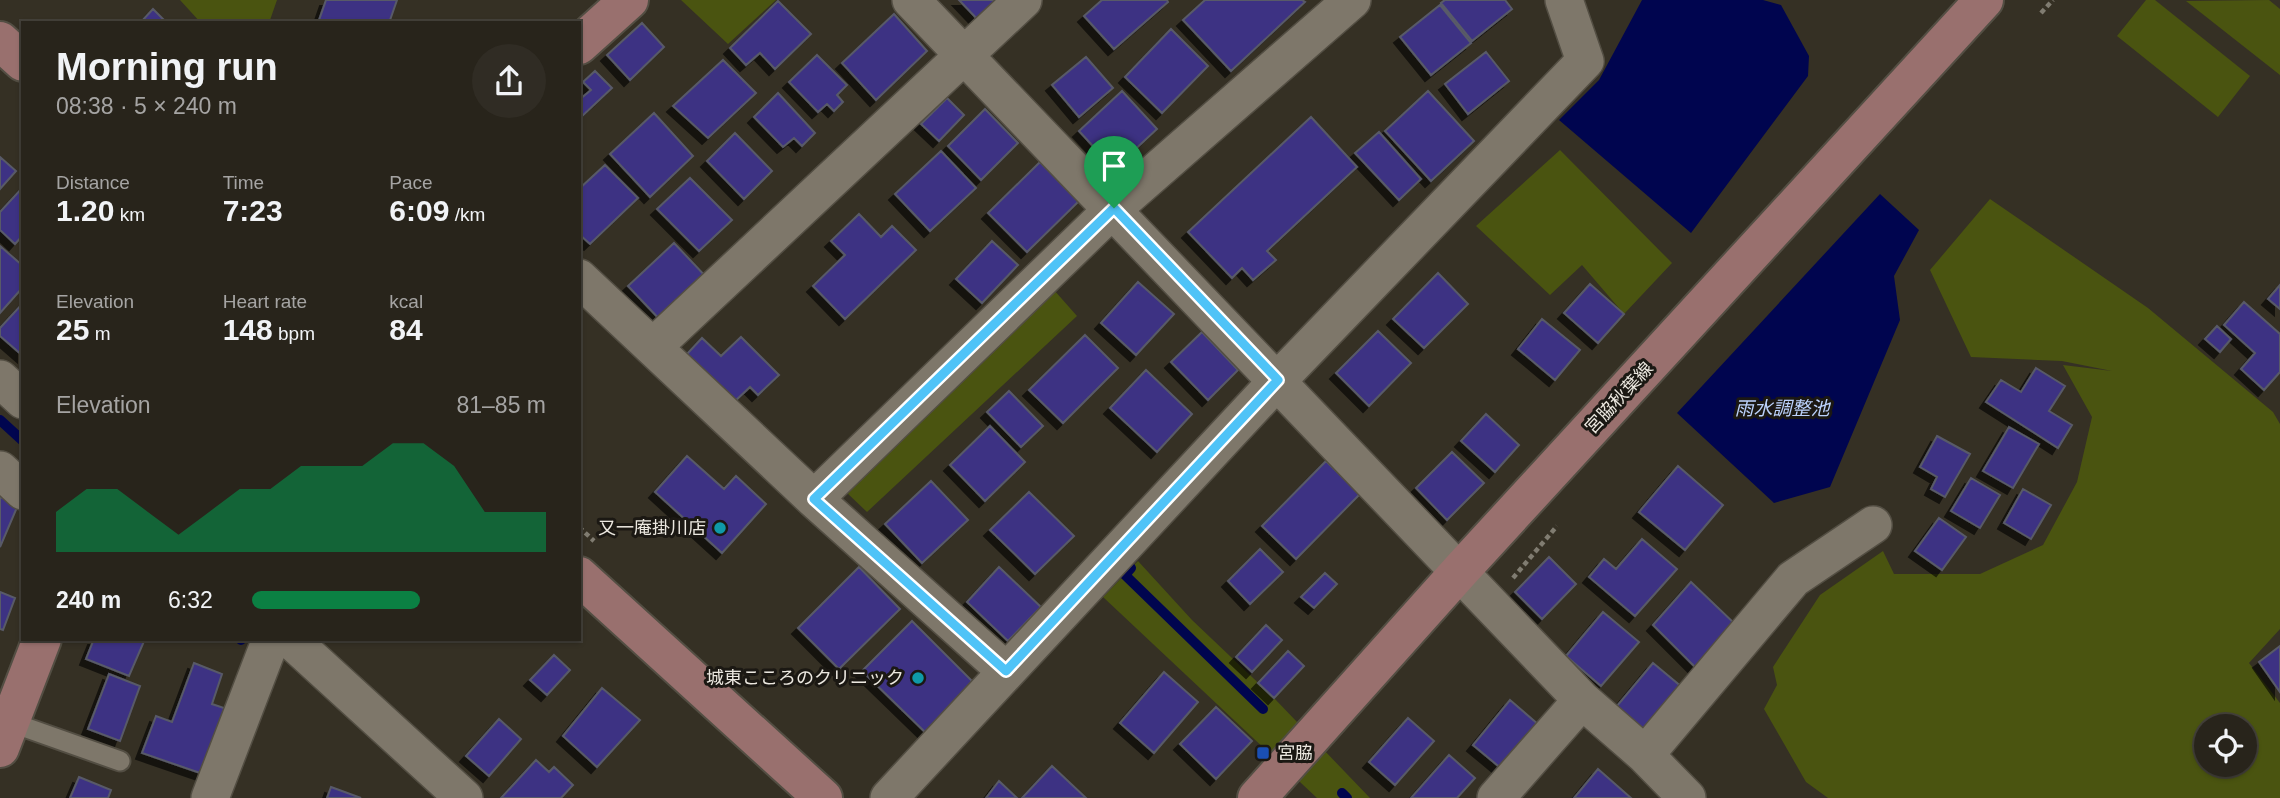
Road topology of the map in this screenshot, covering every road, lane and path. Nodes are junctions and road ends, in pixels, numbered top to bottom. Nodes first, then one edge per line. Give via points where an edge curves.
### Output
1 (629, 0) edge
2 (911, 0) edge
3 (1023, 0) edge
4 (1352, 0) edge
5 (1564, 0) edge
6 (1984, 0) edge
7 (2053, 0) edge
8 (2041, 13) dead end
9 (0, 41) edge
10 (581, 43) edge
11 (962, 54) junction
12 (21, 60) edge
13 (1114, 208) junction
14 (581, 280) edge
15 (654, 346) junction
16 (0, 379) edge
17 (1278, 380) junction
18 (21, 398) edge
19 (0, 470) edge
20 (21, 489) edge
21 (814, 499) junction
22 (1872, 525) dead end
23 (1460, 571) junction
24 (581, 578) edge
25 (41, 641) edge
26 (270, 641) edge
27 (292, 641) edge
28 (1006, 671) junction
29 (1582, 699) junction
30 (5, 735) edge
31 (1645, 755) junction
32 (120, 761) dead end
33 (444, 790) edge
34 (210, 798) edge
35 (824, 798) edge
36 (889, 798) edge
37 (1256, 798) edge
38 (1496, 798) edge
39 (1687, 798) edge

1 - 10 street
2 - 11 street
3 - 11 street
4 - 13 street
5 - 17 street via 1585,61
6 - 23 street, 宮脇秋葉線
7 - 8 path
9 - 12 street
11 - 13 street
11 - 15 street
13 - 17 street
13 - 21 street
14 - 15 street
15 - 21 street
16 - 18 street
17 - 23 street
17 - 28 street
19 - 20 street
21 - 28 street
22 - 31 street via 1793,579
23 - 29 street
23 - 37 street, 宮脇秋葉線
24 - 35 street
25 - 30 street
26 - 34 street
27 - 33 street
28 - 36 street
29 - 31 street
29 - 38 street
30 - 32 lane
31 - 39 street

